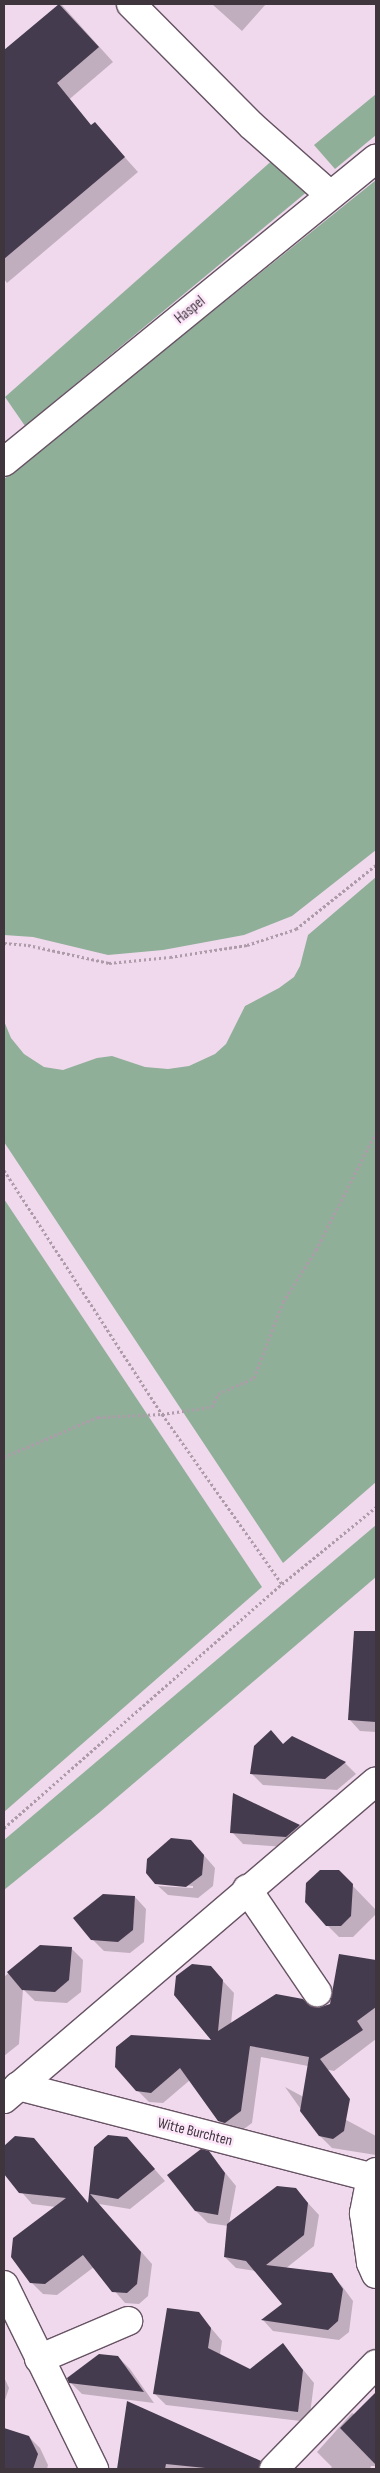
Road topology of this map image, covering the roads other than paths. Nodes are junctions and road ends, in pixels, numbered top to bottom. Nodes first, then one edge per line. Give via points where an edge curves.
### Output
1 (131, 4) edge
2 (376, 159) edge
3 (330, 195) junction
4 (4, 462) edge
5 (376, 1781) edge
6 (247, 1889) junction
7 (317, 1992) dead end
8 (11, 2093) edge
9 (374, 2175) edge
10 (376, 2274) edge
11 (4, 2285) edge
12 (128, 2321) dead end
13 (39, 2359) junction
14 (376, 2364) edge
15 (94, 2469) edge
16 (274, 2469) edge

1 - 3 street via 250,126
2 - 3 street, Haspel
3 - 4 street, Haspel
5 - 6 street, Witte Burchten
6 - 7 street
6 - 8 street, Witte Burchten
8 - 9 street, Witte Burchten
9 - 10 street, Witte Burchten via 364,2213 371,2263
11 - 13 street
12 - 13 street
13 - 15 street
14 - 16 street

